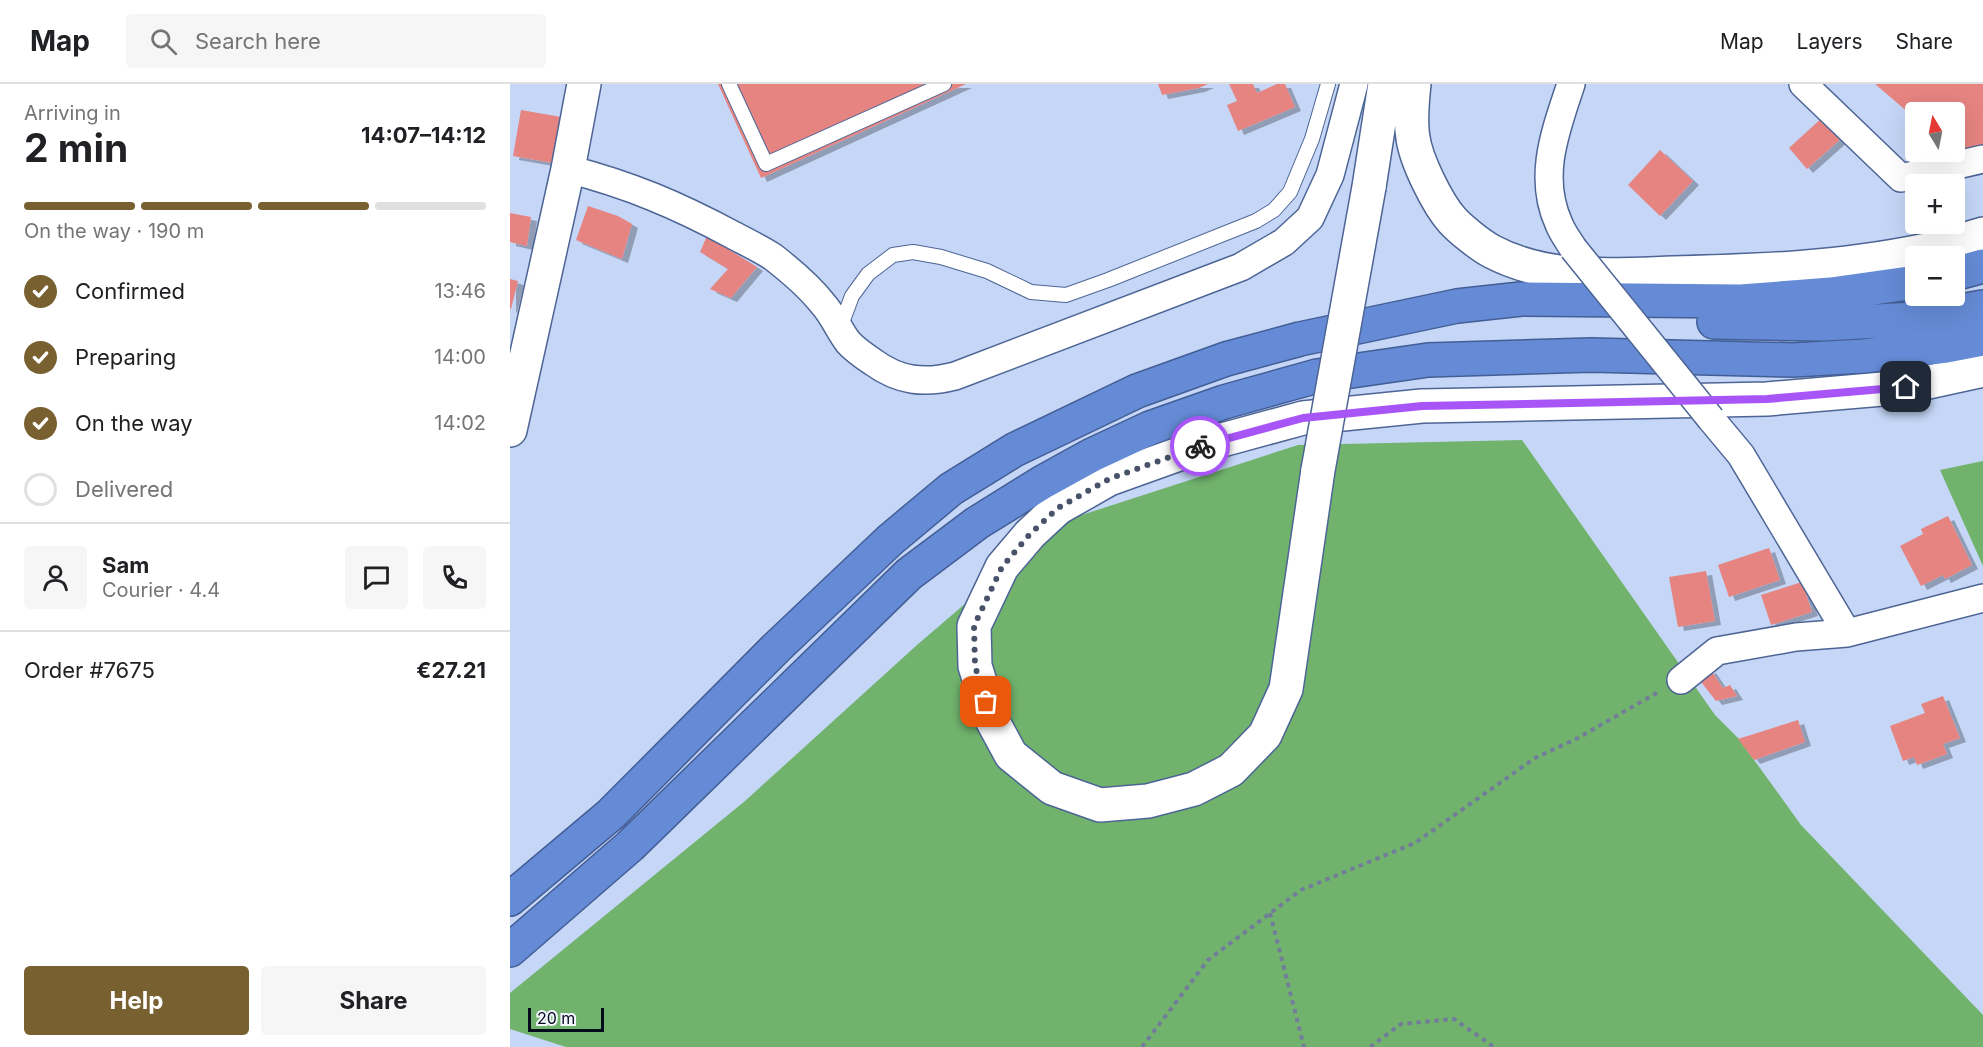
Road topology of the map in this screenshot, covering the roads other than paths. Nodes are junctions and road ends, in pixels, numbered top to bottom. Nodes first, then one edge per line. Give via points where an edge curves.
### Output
1 (584, 84) edge
2 (729, 84) edge
3 (944, 84) edge
4 (1385, 84) edge
5 (1414, 84) edge
6 (1571, 84) edge
7 (1803, 84) edge
8 (1344, 87) edge
9 (1983, 159) edge
10 (568, 169) junction
11 (1983, 234) edge
12 (1983, 266) edge
13 (1965, 271) edge
14 (1905, 284) edge
15 (1983, 307) edge
16 (1364, 326) junction
17 (840, 328) junction
18 (1983, 339) edge
19 (1983, 370) edge
20 (510, 430) edge
21 (1983, 598) edge
22 (1847, 633) junction
23 (1681, 680) road end
24 (510, 899) edge
25 (510, 950) edge

1 - 10 street
2 - 3 lane via 766,164
4 - 19 street, bridge via 1369,187 1318,470 1286,689 1265,735 1231,770 1194,789 1148,801 1100,805 1052,788 1011,755 992,720 975,666 974,626 1002,567 1030,534 1058,508 1109,479 1204,445 1303,418 1422,406 1767,399 1906,387
5 - 11 street via 1413,140 1429,183 1452,220 1490,250 1533,268 1566,273 1749,272 1841,264 1923,251
6 - 22 street, bridge via 1549,152 1548,177 1558,224 1573,248 1741,455
7 - 9 street via 1901,178
8 - 17 lane via 1312,139 1290,192 1274,210 1256,221 1066,295 1031,292 987,271 941,257 913,252 893,255 868,274 852,296
8 - 17 street via 1330,175 1310,218 1284,242 1240,267 936,381 916,381 883,369 855,348
10 - 17 street via 619,183 687,210 772,256 802,280
10 - 20 street
12 - 13 highway
14 - 16 highway via 1740,301 1521,299 1456,306
15 - 16 highway via 1914,320 1823,324 1470,318
16 - 24 highway via 1226,359 1137,391 1014,450 951,489 890,540 776,648 611,814
18 - 25 highway via 1864,356 1793,360 1591,355 1428,360 1317,376 1150,428 1043,482 977,523 909,574 630,846
21 - 22 street
22 - 23 street via 1796,637 1717,651

